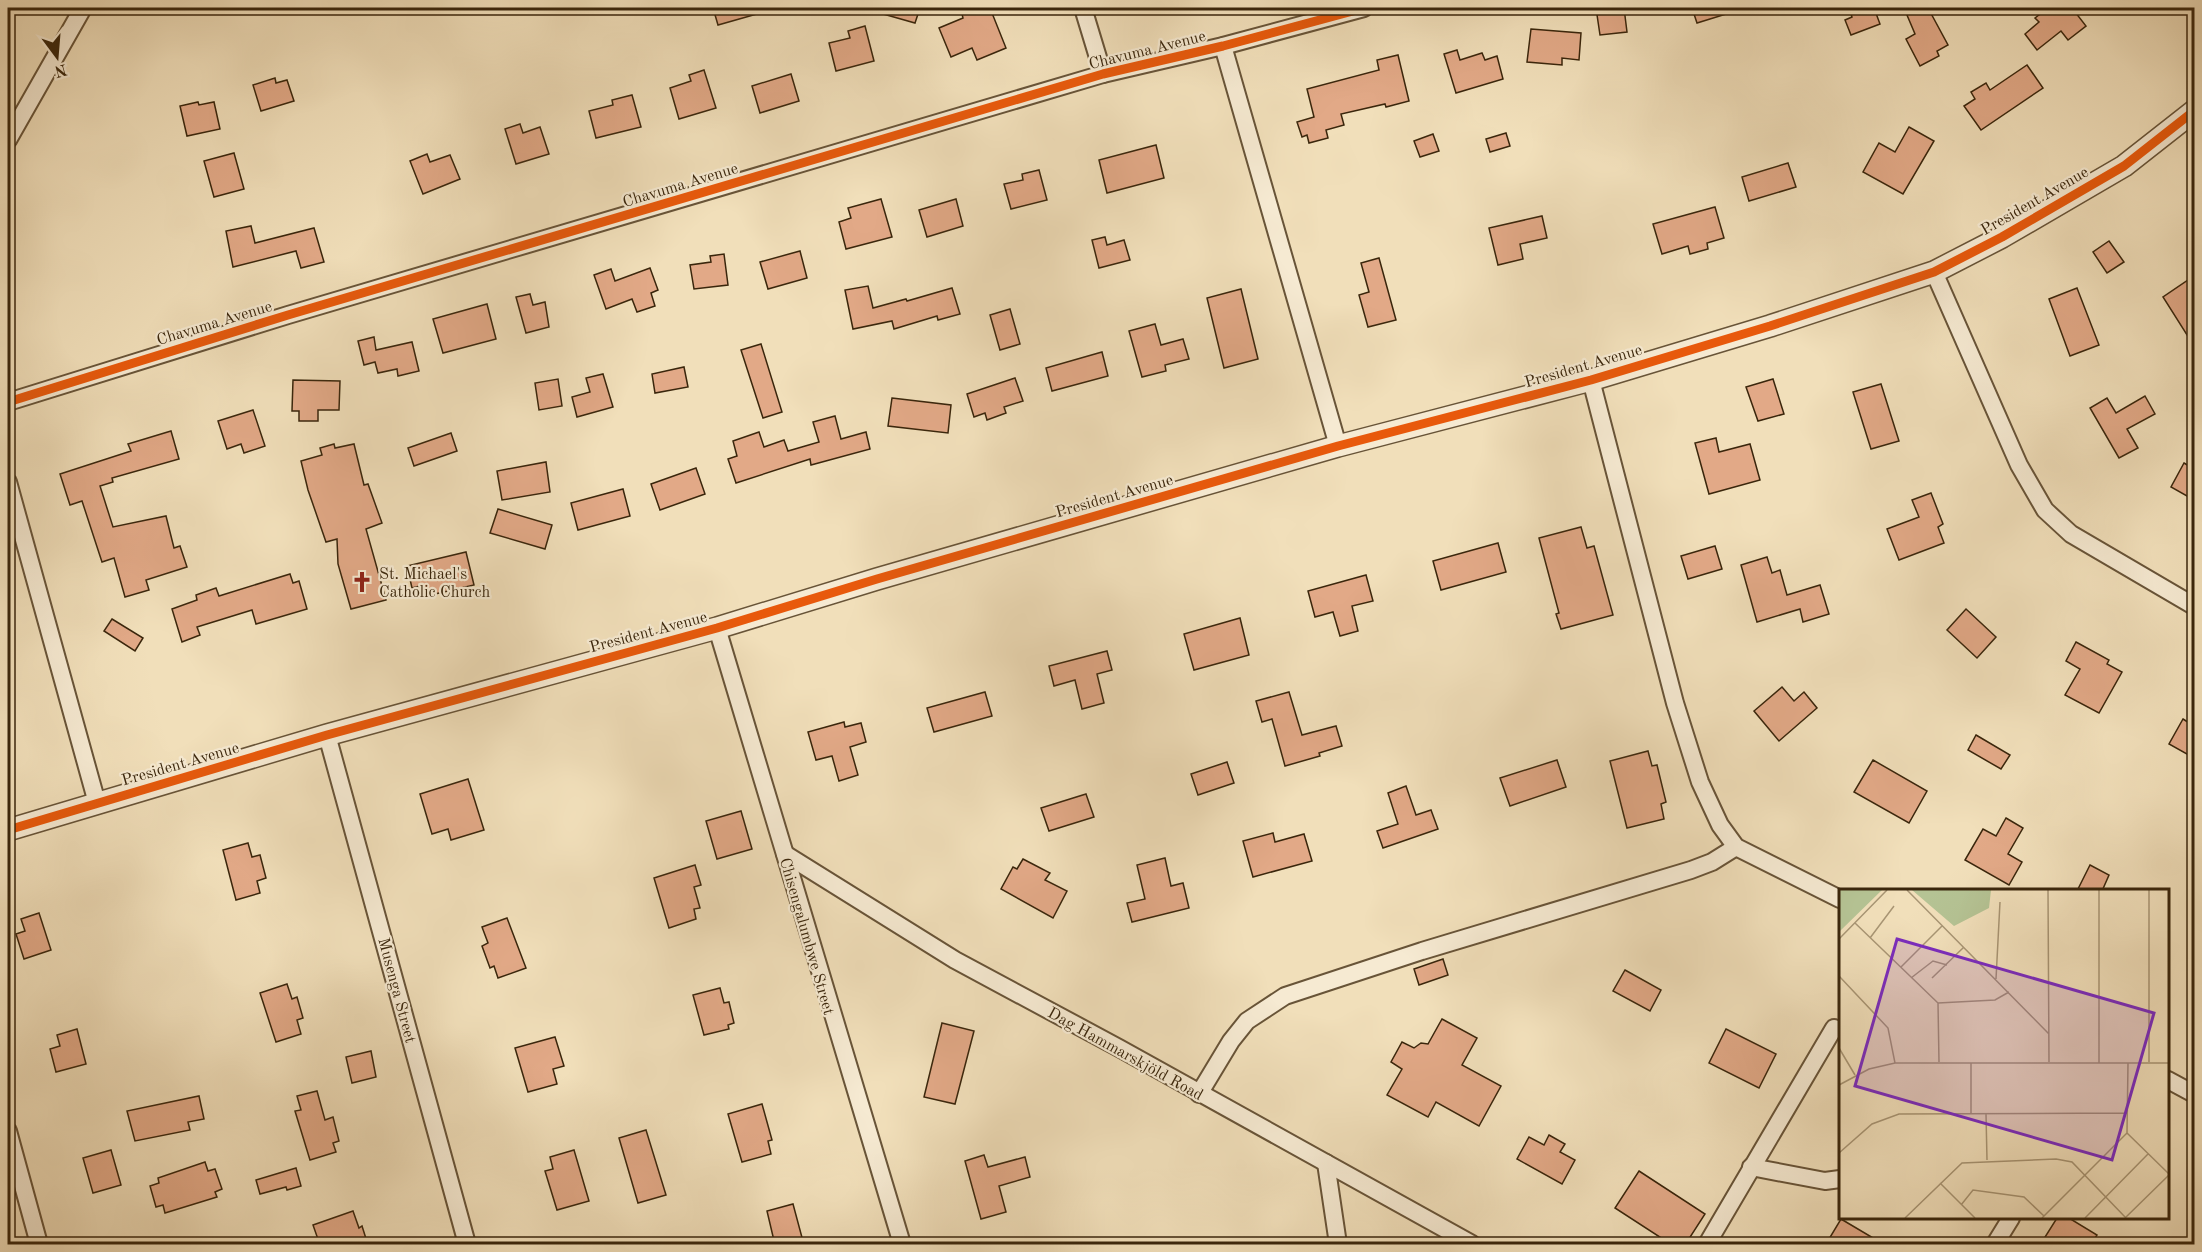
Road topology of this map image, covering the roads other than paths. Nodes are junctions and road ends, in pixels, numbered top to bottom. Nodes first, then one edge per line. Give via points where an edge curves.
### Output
1 (83, 8) edge
2 (1083, 8) edge
3 (1364, 8) edge
4 (1223, 46) junction
5 (1103, 74) junction
6 (2194, 111) edge
7 (8, 140) edge
8 (1934, 272) junction
9 (1591, 380) junction
10 (8, 402) edge
11 (1338, 446) junction
12 (8, 482) edge
13 (2194, 606) edge
14 (719, 634) junction
15 (327, 735) junction
16 (97, 802) junction
17 (8, 830) edge
18 (1736, 847) junction
19 (785, 854) junction
20 (1839, 898) edge
21 (1833, 1028) dead end
22 (2169, 1081) edge
23 (1199, 1094) junction
24 (2194, 1095) edge
25 (8, 1131) edge
26 (1326, 1163) junction
27 (1751, 1167) junction
28 (1839, 1179) edge
29 (2010, 1219) edge
30 (39, 1245) edge
31 (467, 1245) edge
32 (901, 1245) edge
33 (1338, 1245) edge
34 (1472, 1245) edge
35 (1707, 1245) edge
36 (1995, 1245) edge

1 - 7 street
2 - 5 street
3 - 4 street, Chavuma Avenue
4 - 5 street, Chavuma Avenue
4 - 11 street
5 - 10 street, Chavuma Avenue
6 - 8 street, President Avenue via 2124,166
8 - 9 street, President Avenue
8 - 13 street via 2019,465 2044,510 2071,534
9 - 11 street, President Avenue
9 - 18 street via 1675,703 1700,782 1720,825
11 - 14 street, President Avenue via 877,579
12 - 16 street
14 - 15 street, President Avenue
14 - 19 street
14 - 32 street, Chisengalumbwe Street
15 - 16 street, President Avenue
15 - 31 street, Musenga Street
16 - 17 street, President Avenue
18 - 20 street
18 - 23 street via 1712,862 1682,873 1285,996 1247,1021
19 - 23 street, Dag Hammarskjöld Road via 955,960
19 - 32 street
21 - 27 street
22 - 24 street
23 - 26 street, Dag Hammarskjöld Road
25 - 30 street
26 - 33 street
26 - 34 street, Dag Hammarskjöld Road
27 - 28 street
27 - 35 street
29 - 36 street

